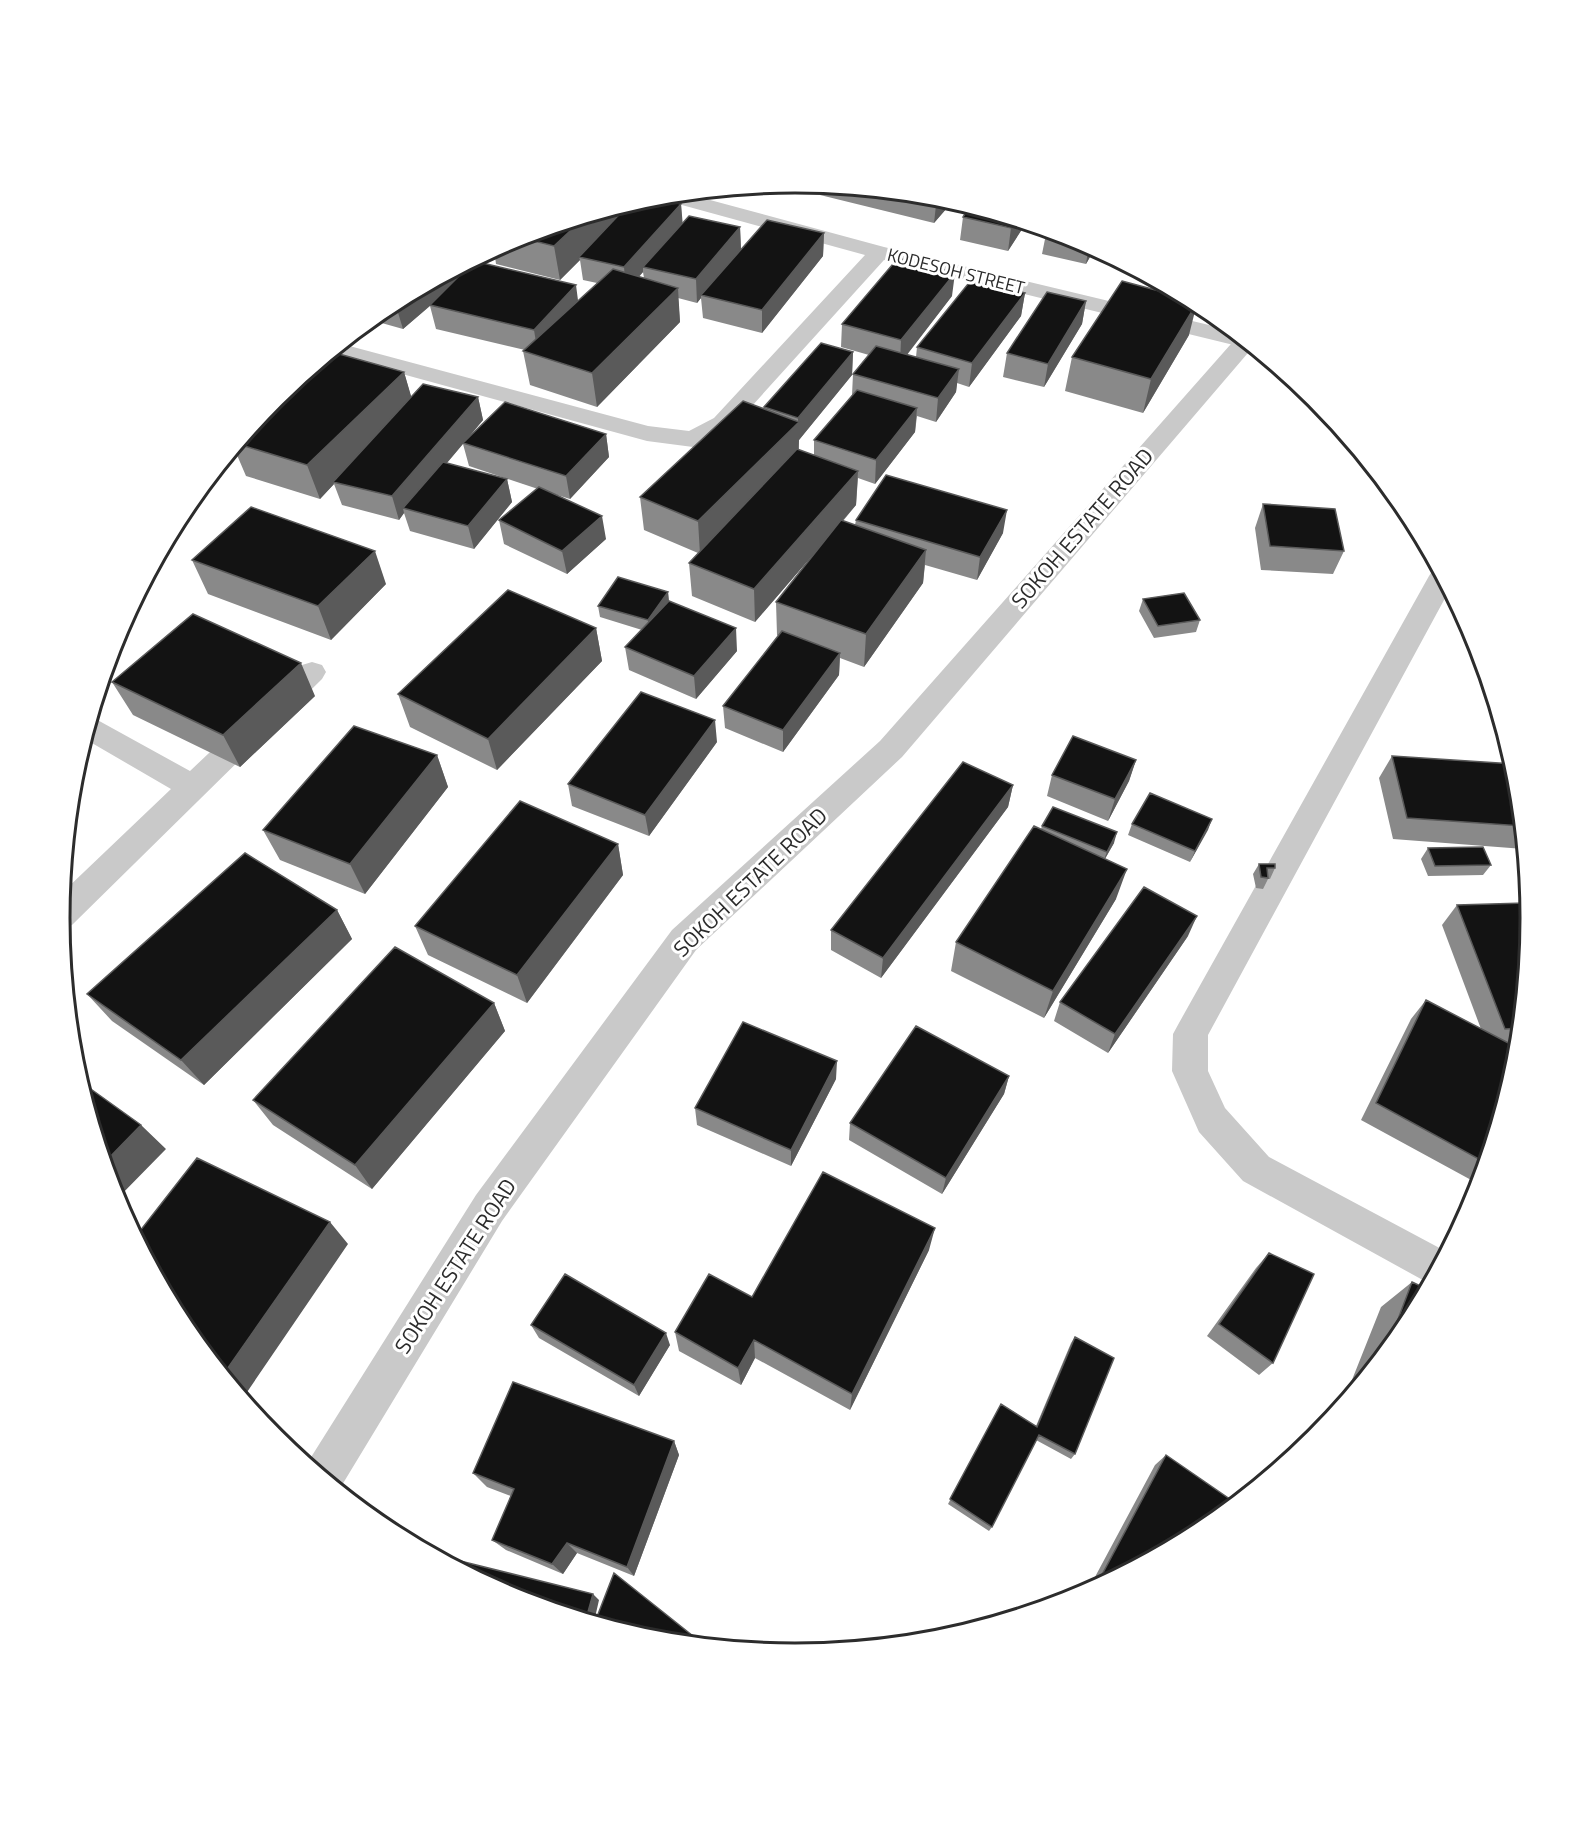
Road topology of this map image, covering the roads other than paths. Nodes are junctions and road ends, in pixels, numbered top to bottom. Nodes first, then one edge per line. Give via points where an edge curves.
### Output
1 (690, 201) edge
2 (879, 252) junction
3 (1228, 337) edge
4 (1241, 346) edge
5 (344, 351) edge
6 (1439, 584) edge
7 (312, 672) dead end
8 (95, 730) edge
9 (192, 786) junction
10 (71, 905) edge
11 (1432, 1265) edge
12 (327, 1471) edge

1 - 2 street, KODESOH STREET
2 - 3 street, KODESOH STREET
2 - 5 street via 723,423 693,439 646,433
4 - 12 street, SOKOH ESTATE ROAD via 891,749 684,940 489,1208
6 - 11 street via 1191,1034 1190,1052 1190,1071 1212,1120 1256,1169
7 - 9 street
8 - 9 street
9 - 10 street

